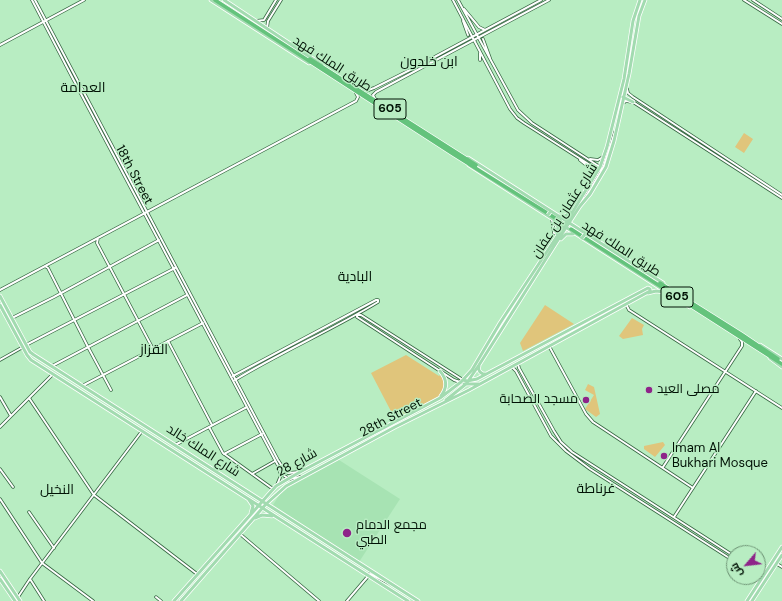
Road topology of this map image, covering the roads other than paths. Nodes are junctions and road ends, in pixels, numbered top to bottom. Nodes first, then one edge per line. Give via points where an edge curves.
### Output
1 (34, 0) edge
2 (84, 0) edge
3 (211, 0) edge
4 (215, 0) edge
5 (219, 0) edge
6 (224, 0) edge
7 (276, 0) edge
8 (280, 0) edge
9 (458, 0) edge
10 (541, 0) edge
11 (549, 0) edge
12 (640, 0) edge
13 (645, 0) edge
14 (744, 0) edge
15 (753, 0) edge
16 (452, 1) edge
17 (461, 5) junction
18 (461, 16) junction
19 (782, 18) edge
20 (45, 20) junction
21 (264, 20) junction
22 (256, 21) junction
23 (268, 21) junction
24 (637, 22) junction
25 (782, 24) edge
26 (267, 28) junction
27 (485, 30) junction
28 (476, 34) junction
29 (468, 35) dead end
30 (472, 37) junction
31 (478, 38) junction
32 (483, 39) dead end
33 (474, 40) junction
34 (0, 45) edge
35 (480, 52) junction
36 (480, 60) dead end
37 (492, 63) junction
38 (317, 67) junction
39 (333, 73) junction
40 (627, 85) junction
41 (374, 88) junction
42 (622, 89) junction
43 (356, 92) junction
44 (363, 92) junction
45 (376, 92) junction
46 (624, 97) junction
47 (376, 100) junction
48 (637, 100) junction
49 (633, 102) junction
50 (621, 108) junction
51 (617, 124) junction
52 (459, 153) junction
53 (574, 155) junction
54 (584, 156) junction
55 (603, 157) dead end
56 (460, 159) junction
57 (600, 169) junction
58 (593, 180) junction
59 (782, 195) edge
60 (782, 198) edge
61 (580, 206) junction
62 (575, 211) junction
63 (146, 212) junction
64 (549, 215) junction
65 (558, 215) junction
66 (568, 222) junction
67 (565, 227) junction
68 (578, 229) junction
69 (576, 234) junction
70 (556, 236) junction
71 (584, 236) junction
72 (98, 238) junction
73 (159, 240) junction
74 (556, 243) junction
75 (45, 266) junction
76 (110, 266) junction
77 (174, 268) junction
78 (179, 272) junction
79 (646, 279) junction
80 (671, 289) junction
81 (0, 290) edge
82 (666, 292) junction
83 (61, 293) junction
84 (642, 293) junction
85 (124, 294) junction
86 (187, 295) junction
87 (0, 296) edge
88 (626, 304) junction
89 (0, 305) edge
90 (695, 309) junction
91 (357, 315) junction
92 (12, 318) junction
93 (74, 320) junction
94 (138, 321) junction
95 (203, 323) junction
96 (740, 338) junction
97 (168, 341) junction
98 (26, 345) junction
99 (549, 346) junction
100 (88, 347) junction
101 (23, 348) junction
102 (153, 349) junction
103 (0, 360) edge
104 (520, 361) junction
105 (782, 363) edge
106 (479, 365) junction
107 (511, 366) junction
108 (52, 368) junction
109 (440, 371) junction
110 (516, 371) junction
111 (520, 371) junction
112 (725, 371) junction
113 (489, 373) junction
114 (53, 374) junction
115 (103, 376) junction
116 (232, 376) junction
117 (235, 380) junction
118 (462, 381) junction
119 (467, 383) junction
120 (481, 383) junction
121 (82, 386) junction
122 (111, 390) dead end
123 (756, 391) junction
124 (0, 397) edge
125 (29, 398) junction
126 (440, 398) junction
127 (441, 404) junction
128 (247, 407) junction
129 (782, 408) edge
130 (11, 416) junction
131 (212, 425) junction
132 (0, 427) edge
133 (209, 427) junction
134 (142, 431) junction
135 (262, 434) junction
136 (175, 445) junction
137 (224, 454) junction
138 (275, 461) junction
139 (663, 467) junction
140 (0, 469) edge
141 (280, 469) junction
142 (300, 472) junction
143 (252, 474) junction
144 (303, 476) junction
145 (289, 479) junction
146 (276, 486) junction
147 (13, 487) dead end
148 (693, 488) junction
149 (273, 489) junction
150 (94, 495) junction
151 (266, 496) junction
152 (273, 497) junction
153 (248, 498) junction
154 (257, 498) junction
155 (0, 499) edge
156 (262, 501) junction
157 (266, 504) junction
158 (258, 505) junction
159 (262, 508) junction
160 (274, 508) junction
161 (29, 512) dead end
162 (250, 515) junction
163 (277, 517) junction
164 (674, 518) junction
165 (252, 520) junction
166 (240, 534) junction
167 (782, 547) edge
168 (54, 548) junction
169 (726, 551) edge
170 (782, 554) edge
171 (726, 556) edge
172 (777, 562) junction
173 (42, 563) junction
174 (782, 563) edge
175 (782, 567) edge
176 (0, 571) edge
177 (766, 572) edge
178 (198, 575) junction
179 (369, 576) junction
180 (0, 579) edge
181 (30, 579) junction
182 (393, 585) junction
183 (756, 585) edge
184 (18, 597) junction
185 (156, 597) dead end
186 (14, 601) edge
187 (20, 601) edge
188 (44, 601) edge
189 (92, 601) edge
190 (161, 601) edge
191 (174, 601) edge
192 (183, 601) edge
193 (319, 601) edge
194 (347, 601) edge
195 (408, 601) edge
196 (418, 601) edge
197 (747, 601) edge
198 (752, 601) edge

1 - 20 street
2 - 20 street
3 - 38 main road
4 - 38 highway, طريق الملك فهد / 605
5 - 39 highway, طريق الملك فهد / 605
6 - 22 main road
7 - 21 street
8 - 23 street
9 - 17 street
10 - 27 street
11 - 31 street
12 - 24 main road
12 - 42 main road, شارع عثمان بن عفان via 633,21
13 - 24 main road, شارع عثمان بن عفان
14 - 25 street
15 - 19 street
16 - 18 street
17 - 27 street via 477,25
17 - 28 street
18 - 29 street
18 - 30 street
20 - 34 street
20 - 63 street
21 - 22 street
21 - 23 street
22 - 26 main road
23 - 26 street
24 - 40 main road, شارع عثمان بن عفان
26 - 39 main road
27 - 28 street
28 - 30 street
28 - 31 street
30 - 33 street
30 - 41 street
31 - 33 street
31 - 37 street
32 - 37 street
33 - 35 street
33 - 45 street
35 - 36 street
35 - 53 street via 517,118
37 - 54 street via 521,114
38 - 43 highway, طريق الملك فهد / 605
39 - 44 highway, طريق الملك فهد / 605
40 - 46 main road, شارع عثمان بن عفان
40 - 48 street via 628,93
41 - 44 street
41 - 45 street via 373,91
42 - 46 main road
42 - 57 main road, شارع عثمان بن عفان
43 - 56 highway, طريق الملك فهد / 605
43 - 63 street, 18th Street via 356,101
44 - 47 highway, طريق الملك فهد / 605
45 - 47 street via 373,95
46 - 49 main road
46 - 50 main road, شارع عثمان بن عفان
47 - 52 highway, طريق الملك فهد / 605
48 - 49 street via 627,96
48 - 59 street
49 - 50 street via 624,102
49 - 60 street
50 - 51 main road, شارع عثمان بن عفان
51 - 57 street via 609,153
51 - 61 main road, شارع عثمان بن عفان via 606,167
52 - 56 highway, طريق الملك فهد / 605 via 561,221
52 - 64 main road
53 - 57 street
53 - 58 street via 593,171
54 - 55 street via 594,161
54 - 57 street
56 - 64 main road
57 - 58 main road, شارع عثمان بن عفان
57 - 61 street
58 - 62 main road, شارع عثمان بن عفان
61 - 62 main road, شارع عثمان بن عفان
62 - 65 main road via 565,216
62 - 66 main road, شارع عثمان بن عفان
62 - 68 main road via 574,222
63 - 72 street, 18th Street
63 - 73 street
63 - 78 street
64 - 65 main road
64 - 67 main road
64 - 70 main road via 558,227
65 - 66 main road
66 - 67 main road, شارع عثمان بن عفان
66 - 68 main road
67 - 69 main road
67 - 70 main road, شارع عثمان بن عفان
67 - 74 main road, شارع عثمان بن عفان
68 - 71 main road
69 - 71 main road
69 - 74 main road via 566,234
70 - 118 main road, شارع عثمان بن عفان via 472,370
71 - 79 main road
71 - 80 main road
72 - 75 street, 18th Street
72 - 76 street via 97,243
73 - 76 street
73 - 77 street
74 - 106 main road, شارع عثمان بن عفان
75 - 81 street, 18th Street
75 - 83 street
76 - 83 street
76 - 85 street
77 - 78 street
77 - 85 street
77 - 86 street
78 - 116 street
79 - 82 main road
79 - 84 main road via 648,283
80 - 90 highway, طريق الملك فهد / 605 via 572,228
80 - 105 highway, طريق الملك فهد / 605
82 - 84 main road
82 - 90 main road
83 - 92 street
83 - 93 street
84 - 88 main road, 28th Street
84 - 113 main road
85 - 93 street
85 - 94 street
86 - 94 street
86 - 95 street
87 - 92 main road, شارع الملك خالد
88 - 99 main road, 28th Street
88 - 112 street via 629,310
89 - 101 main road, شارع الملك خالد
90 - 96 highway, طريق الملك فهد / 605
91 - 109 street via 357,318
91 - 116 street via 378,300
91 - 117 street
91 - 118 street via 361,315
92 - 98 main road, شارع الملك خالد
93 - 98 street
93 - 100 street
94 - 100 street
94 - 102 street
95 - 97 street
95 - 116 street
96 - 105 highway, طريق الملك فهد / 605
96 - 112 street via 742,346
97 - 102 street
97 - 131 street
98 - 108 main road, شارع الملك خالد via 30,352
99 - 104 main road, 28th Street
99 - 139 street via 586,414 593,422
100 - 108 street
100 - 115 street
101 - 103 street
101 - 114 main road, شارع الملك خالد via 31,360
102 - 115 street
104 - 107 main road, 28th Street
104 - 111 street
106 - 113 main road via 480,372
106 - 119 main road, شارع عثمان بن عفان
107 - 110 street
107 - 120 main road, 28th Street
108 - 121 main road, شارع الملك خالد
109 - 118 street via 454,380
109 - 126 main road via 446,380
110 - 111 street
110 - 171 street via 551,436 566,452
111 - 164 street via 561,442 572,452
112 - 123 street
112 - 139 street
113 - 119 main road
114 - 125 street
114 - 134 main road, شارع الملك خالد
115 - 121 street
115 - 122 street
116 - 117 street
117 - 128 street
117 - 142 street via 284,469 288,473
118 - 119 main road
118 - 126 main road, شارع 28
119 - 120 main road
119 - 127 main road, شارع عثمان بن عفان
120 - 127 main road, 28th Street
121 - 136 main road, شارع الملك خالد
123 - 129 street
123 - 148 street
124 - 130 street
125 - 130 street
125 - 150 street
126 - 142 main road, شارع 28
127 - 144 main road, 28th Street
128 - 131 street
128 - 135 street
130 - 132 street
131 - 133 street
133 - 136 street
133 - 137 street
134 - 150 street
134 - 153 main road, شارع الملك خالد
135 - 137 street
135 - 138 street
136 - 154 main road, شارع الملك خالد
137 - 143 street
138 - 141 street
138 - 143 street
139 - 148 street
140 - 147 street
141 - 145 street via 285,478
141 - 146 street via 281,475
142 - 145 main road, شارع 28
143 - 149 street
144 - 145 street
144 - 152 main road, 28th Street
145 - 146 main road, شارع 28
146 - 149 main road, شارع 28
148 - 164 street
149 - 151 main road, شارع 28
150 - 168 street
150 - 178 street
151 - 154 main road
151 - 156 main road, شارع 28
152 - 157 main road, 28th Street
152 - 160 main road via 271,502
153 - 158 main road, شارع الملك خالد
153 - 162 main road via 253,506
154 - 156 main road, شارع الملك خالد
155 - 173 street
156 - 157 main road, شارع الملك خالد
156 - 158 main road, شارع 28
157 - 159 main road, 28th Street
157 - 160 main road, شارع الملك خالد
158 - 159 main road, شارع الملك خالد
158 - 162 main road, شارع 28
159 - 163 main road, شارع الملك خالد
159 - 165 main road, 28th Street
160 - 182 main road, شارع الملك خالد
161 - 168 street
162 - 178 main road, شارع 28
163 - 165 main road via 266,514
163 - 179 main road, شارع الملك خالد
164 - 169 street
165 - 166 main road, 28th Street
166 - 192 main road, 28th Street
166 - 193 street
167 - 177 main road
168 - 173 street
170 - 172 main road
172 - 174 street
172 - 175 street
172 - 198 main road
173 - 181 street
173 - 189 street
176 - 184 main road
178 - 191 main road, شارع 28
179 - 182 street via 371,574
179 - 194 street
179 - 195 main road, شارع الملك خالد
180 - 186 main road
181 - 184 street
181 - 188 street
182 - 196 main road, شارع الملك خالد
183 - 197 main road
184 - 187 main road
185 - 190 street

